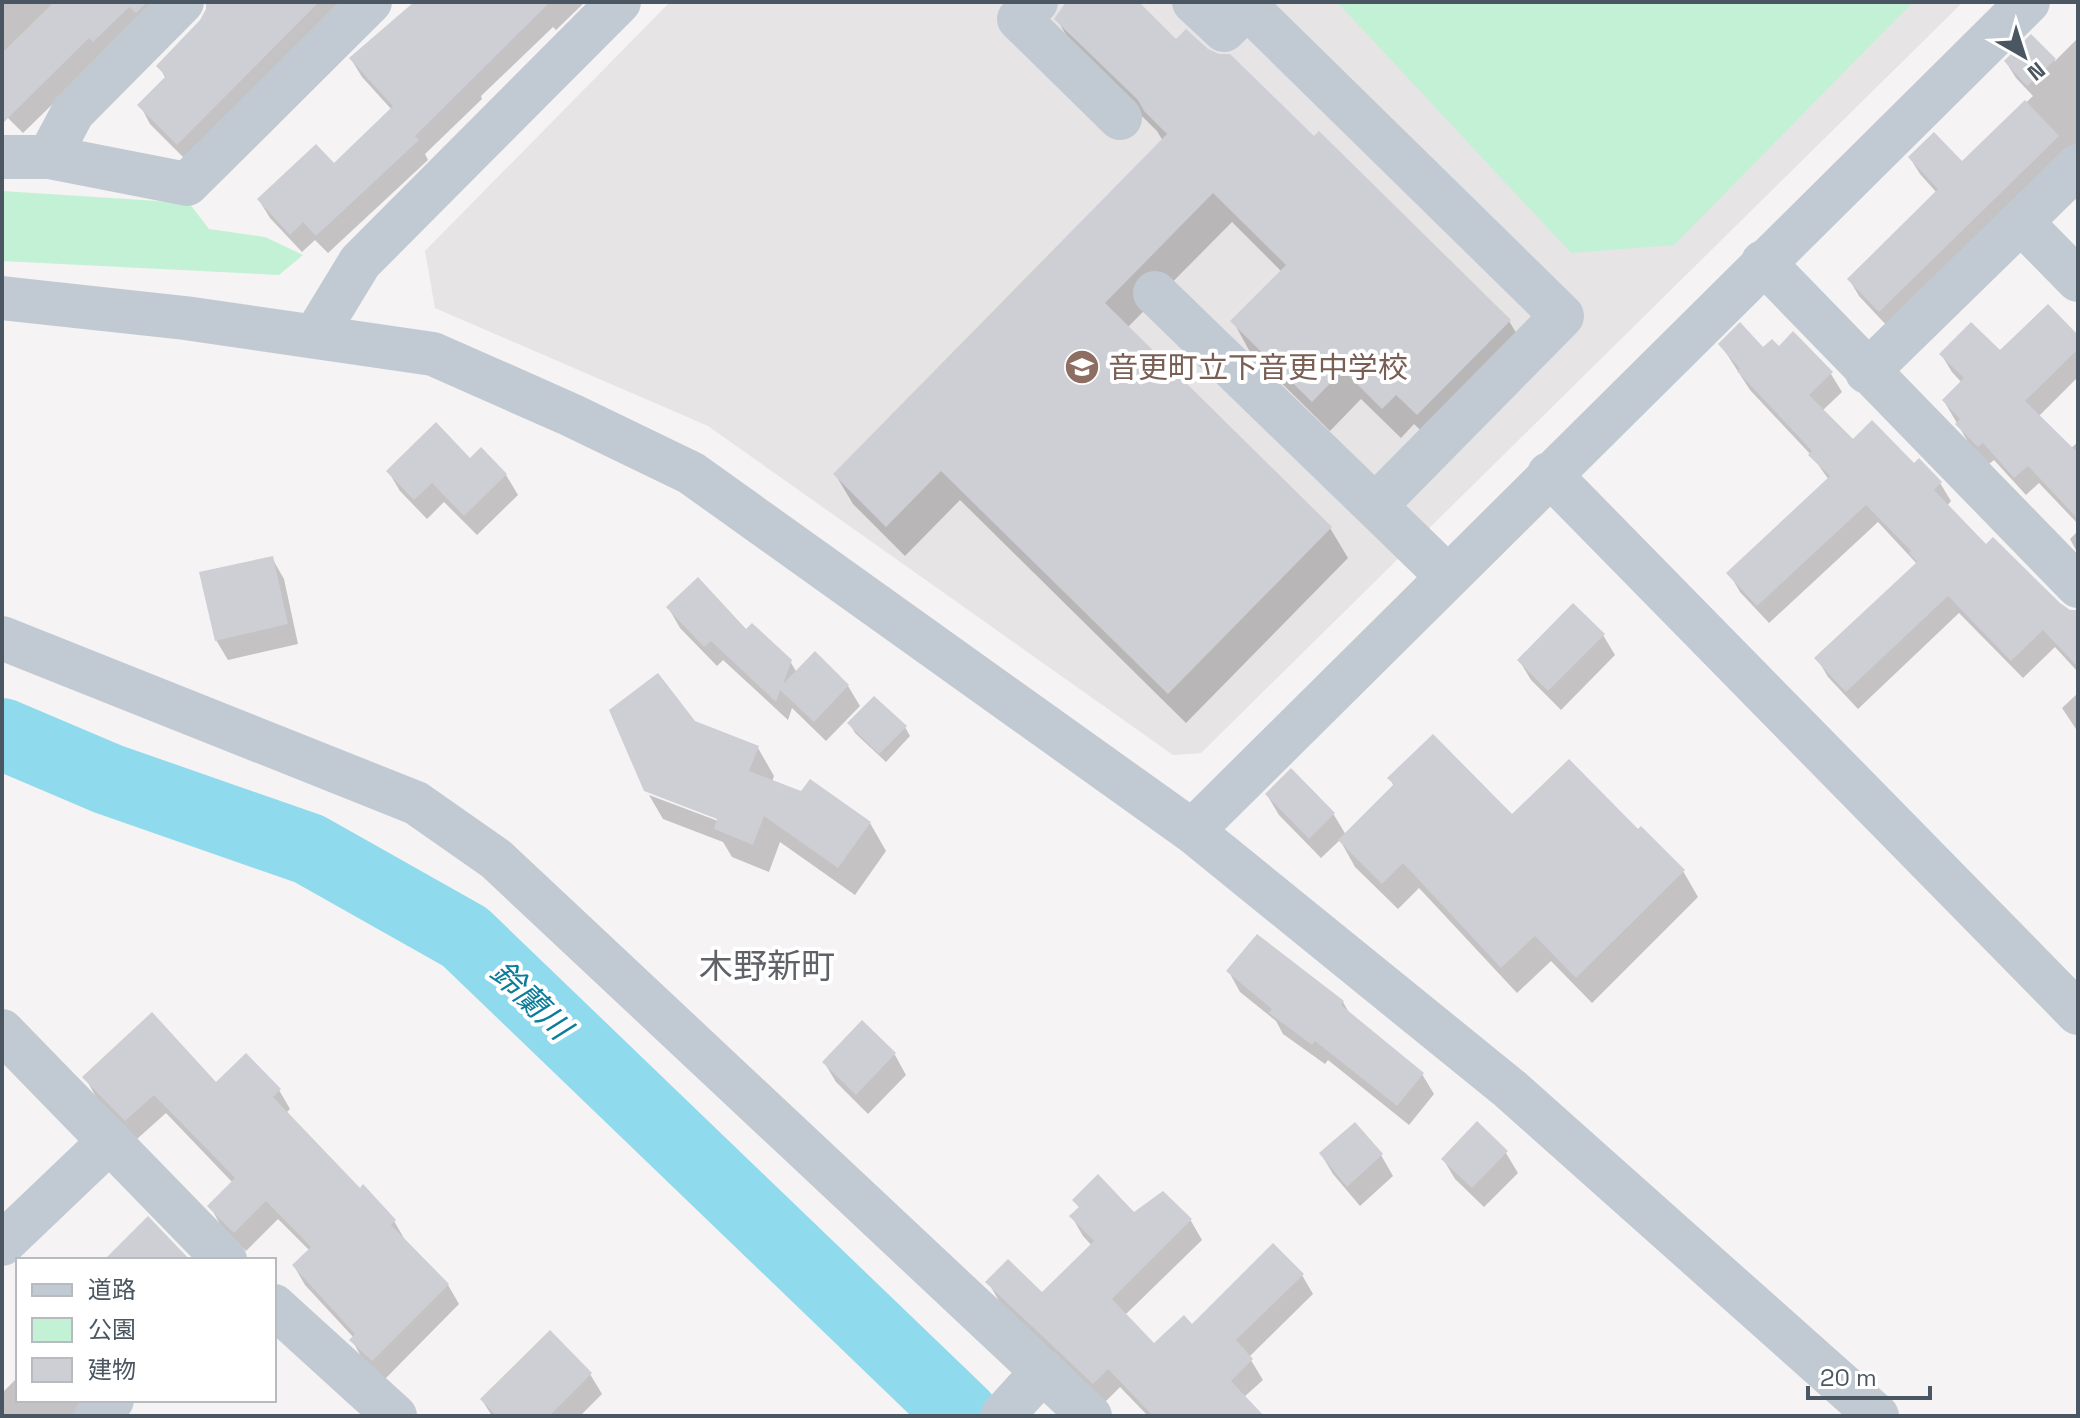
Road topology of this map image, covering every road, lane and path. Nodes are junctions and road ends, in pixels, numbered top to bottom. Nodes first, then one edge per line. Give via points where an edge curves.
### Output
1 (182, 2) edge
2 (370, 2) edge
3 (619, 2) edge
4 (1036, 2) edge
5 (1194, 2) edge
6 (2028, 2) edge
7 (1120, 118) dead end
8 (2, 157) edge
9 (49, 157) junction
10 (2078, 166) edge
11 (2021, 222) junction
12 (1763, 262) junction
13 (2078, 280) edge
14 (1155, 293) dead end
15 (2, 298) edge
16 (315, 336) junction
17 (1867, 372) junction
18 (1549, 474) junction
19 (1375, 506) junction
20 (1447, 576) junction
21 (2078, 586) edge
22 (2, 638) edge
23 (1192, 831) junction
24 (2078, 1013) edge
25 (2, 1031) edge
26 (110, 1141) junction
27 (2, 1244) edge
28 (223, 1258) edge
29 (276, 1308) edge
30 (1043, 1371) junction
31 (1008, 1410) edge
32 (395, 1416) edge
33 (1090, 1416) edge
34 (1877, 1416) edge

1 - 9 street via 73,112
2 - 9 street via 187,184
3 - 16 street via 360,262
4 - 7 street via 1019,19
5 - 19 street via 1224,30 1247,7 1562,316
6 - 12 street
8 - 9 street
10 - 11 street
11 - 13 street
11 - 17 street
12 - 17 street
12 - 18 street
14 - 19 street
15 - 16 street
16 - 23 street via 433,354 691,473
17 - 21 street
18 - 20 street
18 - 24 street
19 - 20 street
20 - 23 street
22 - 30 street via 416,803 496,859
23 - 34 street via 1510,1089
25 - 26 street
26 - 27 street
26 - 28 street
29 - 32 street
30 - 31 street
30 - 33 street

